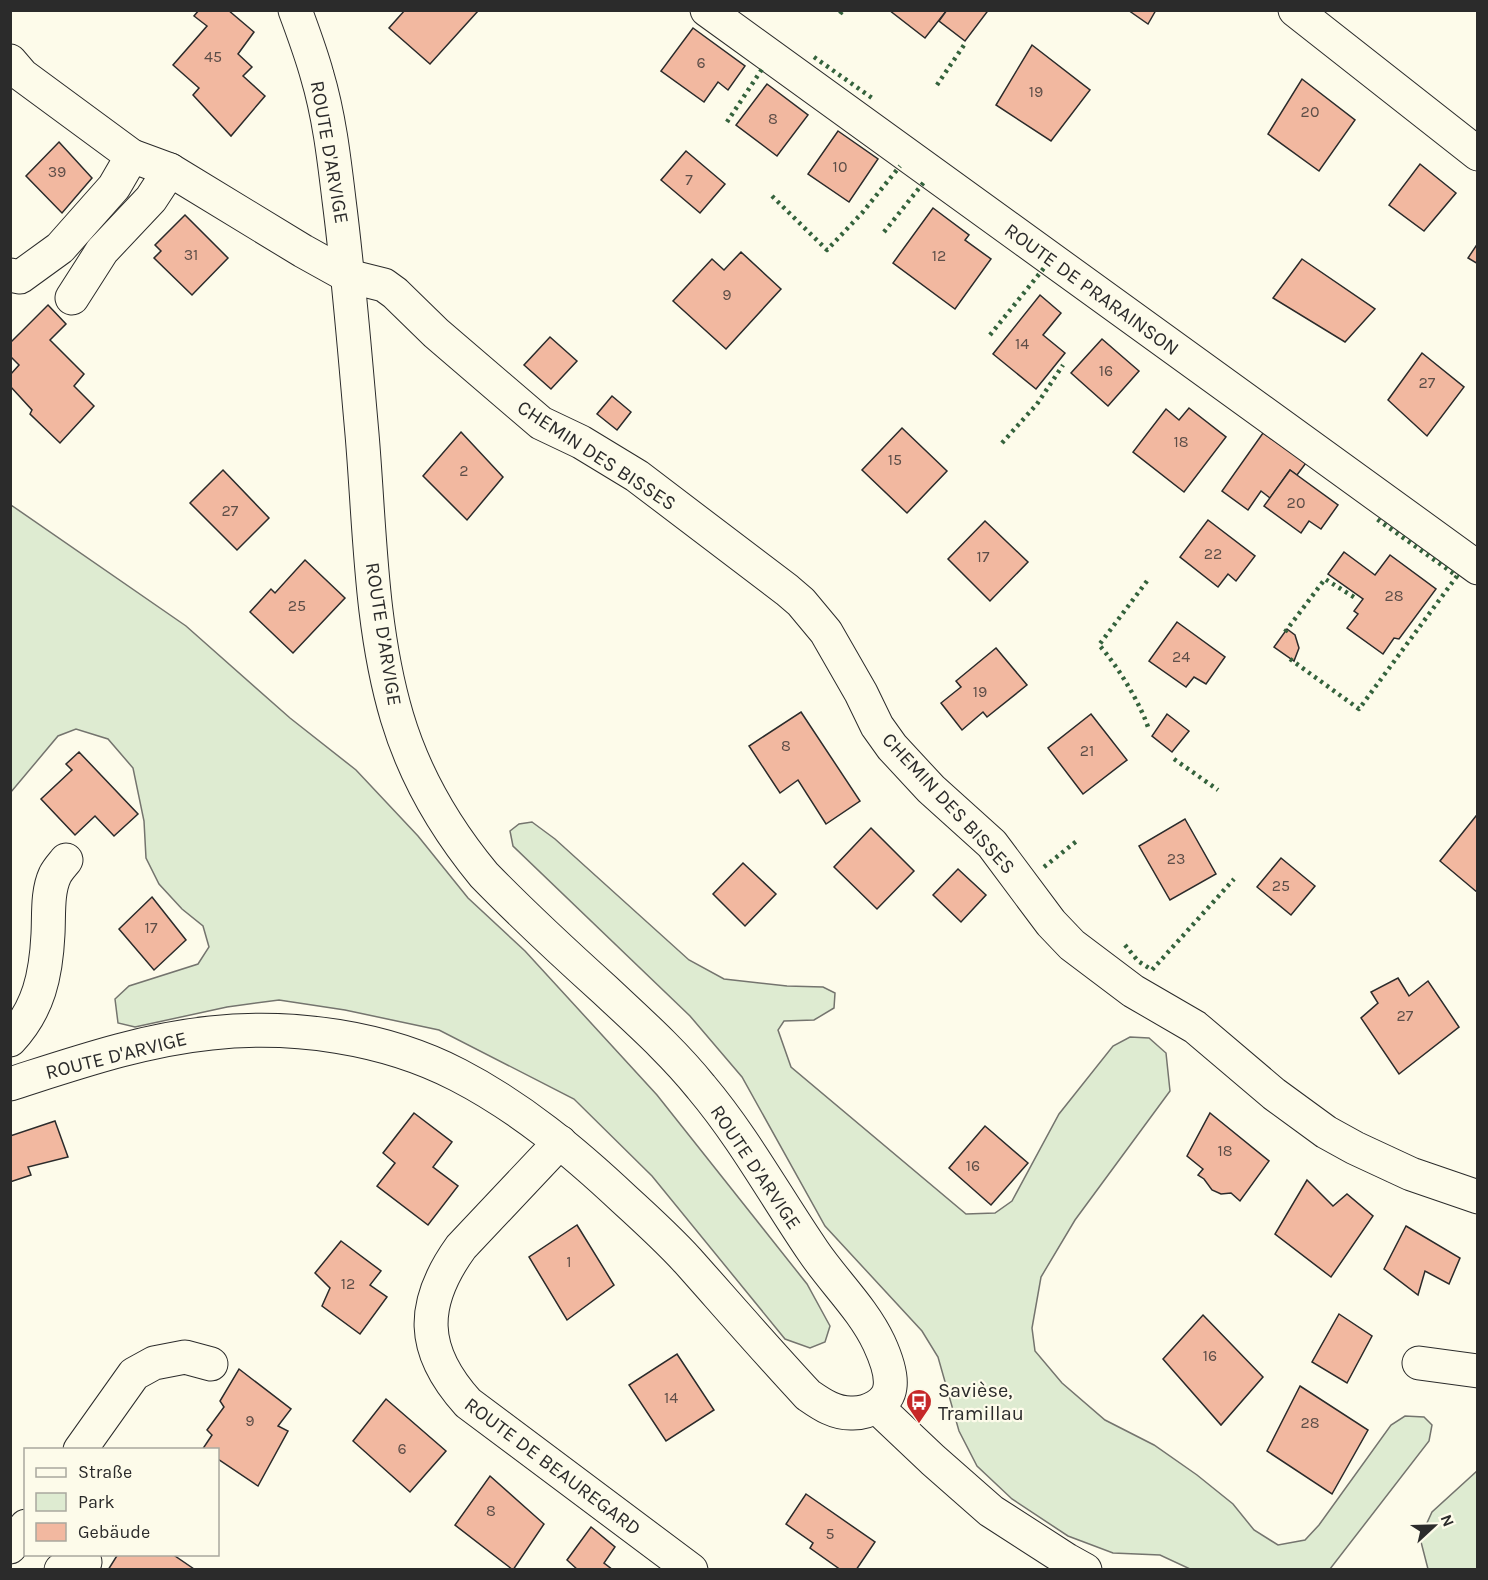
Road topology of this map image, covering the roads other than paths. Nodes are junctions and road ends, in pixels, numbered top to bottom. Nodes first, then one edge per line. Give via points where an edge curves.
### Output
1 (295, 10) edge
2 (707, 10) edge
3 (1295, 10) edge
4 (10, 61) edge
5 (1478, 154) edge
6 (132, 156) junction
7 (170, 170) junction
8 (10, 275) edge
9 (348, 276) junction
10 (72, 298) dead end
11 (1478, 568) edge
12 (66, 860) dead end
13 (10, 1040) edge
14 (10, 1084) edge
15 (560, 1142) junction
16 (1478, 1197) edge
17 (1419, 1363) dead end
18 (211, 1364) dead end
19 (1478, 1371) edge
20 (877, 1407) junction
21 (81, 1448) edge
22 (24, 1529) edge
23 (10, 1547) edge
24 (691, 1569) edge
25 (1085, 1569) edge

1 - 9 street, ROUTE D'ARVIGE via 324,105
2 - 11 street, ROUTE DE PRARAINSON
3 - 5 street
4 - 6 street, CHEMIN DES BISSES via 22,75
6 - 7 street, CHEMIN DES BISSES
6 - 8 street via 114,187 60,248 20,277
7 - 9 street, CHEMIN DES BISSES
7 - 10 street via 151,199 102,251
9 - 16 street, CHEMIN DES BISSES via 384,285 528,413 637,476 801,602 826,632 892,747 992,844 1051,923 1077,950 1133,991 1195,1027 1326,1132 1401,1170
9 - 20 street, ROUTE D'ARVIGE via 376,612 389,687 411,755 445,820 484,874 656,1038 701,1086 738,1137 813,1252 879,1343 890,1386
12 - 13 street via 55,875 52,888 46,961 38,1000
14 - 15 street, ROUTE D'ARVIGE via 101,1055 178,1037 247,1030 307,1032 340,1036 435,1065 517,1111
15 - 20 street, ROUTE D'ARVIGE via 687,1260 808,1395 824,1406 852,1414
15 - 24 street, ROUTE DE BEAUREGARD via 451,1260 433,1300 433,1344 453,1387 468,1403
17 - 19 street
18 - 21 street via 185,1357 154,1363 134,1374
20 - 25 street via 991,1511
22 - 23 street

